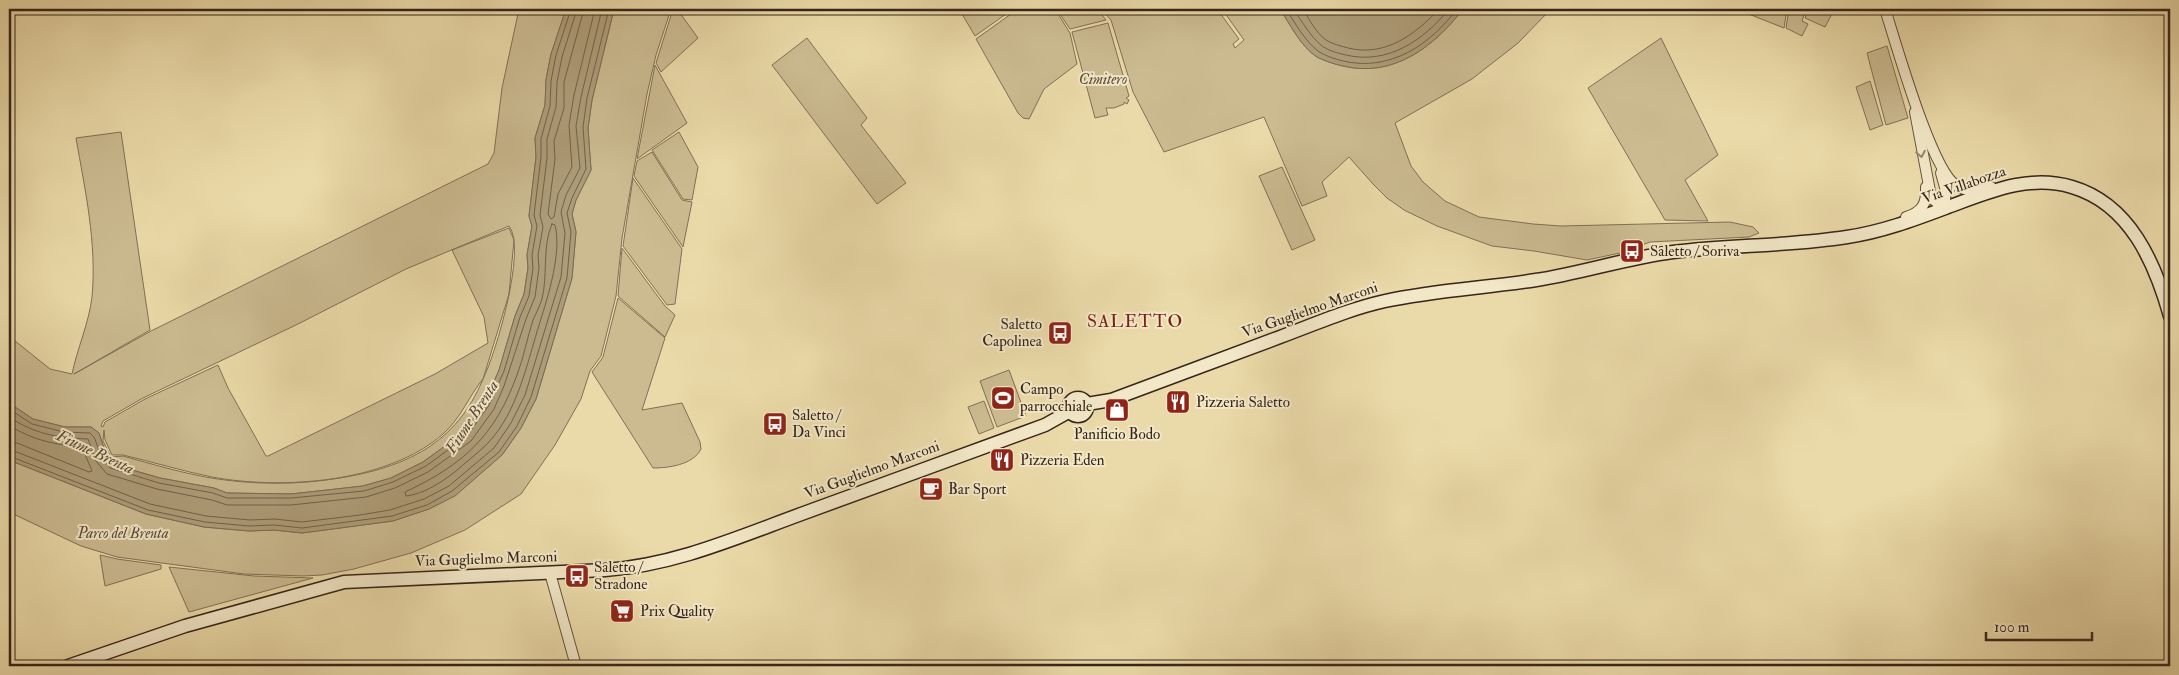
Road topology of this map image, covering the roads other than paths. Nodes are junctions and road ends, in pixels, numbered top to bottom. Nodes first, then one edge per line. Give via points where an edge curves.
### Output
1 (1885, 9) edge
2 (1912, 97) junction
3 (1936, 155) junction
4 (1926, 176) junction
5 (2036, 182) junction
6 (1944, 209) junction
7 (1875, 231) junction
8 (1699, 250) joint
9 (2170, 316) edge
10 (550, 573) junction
11 (68, 666) edge
12 (576, 666) edge

1 - 2 street
2 - 3 street
2 -> 4 street
3 - 5 street via 1948,178 1957,187 1969,190 2018,180
3 - 6 street via 1946,191
4 - 6 street via 1934,200
4 - 7 street via 1926,198 1922,208
5 - 6 main road, Via Villabozza via 2000,188
5 - 9 main road, Via Villabozza via 2056,183 2080,190 2105,204 2132,229 2144,246
6 - 7 main road, Via Villabozza
7 - 8 main road, Via Villabozza via 1806,242
8 - 10 main road, Via Guglielmo Marconi via 1632,258 1570,274 1383,302 1338,315 1111,400 1087,404 1082,415 1076,416 1070,411 1045,425 700,552 622,569
10 - 11 main road, Via Guglielmo Marconi via 344,582 185,626
10 - 12 street

